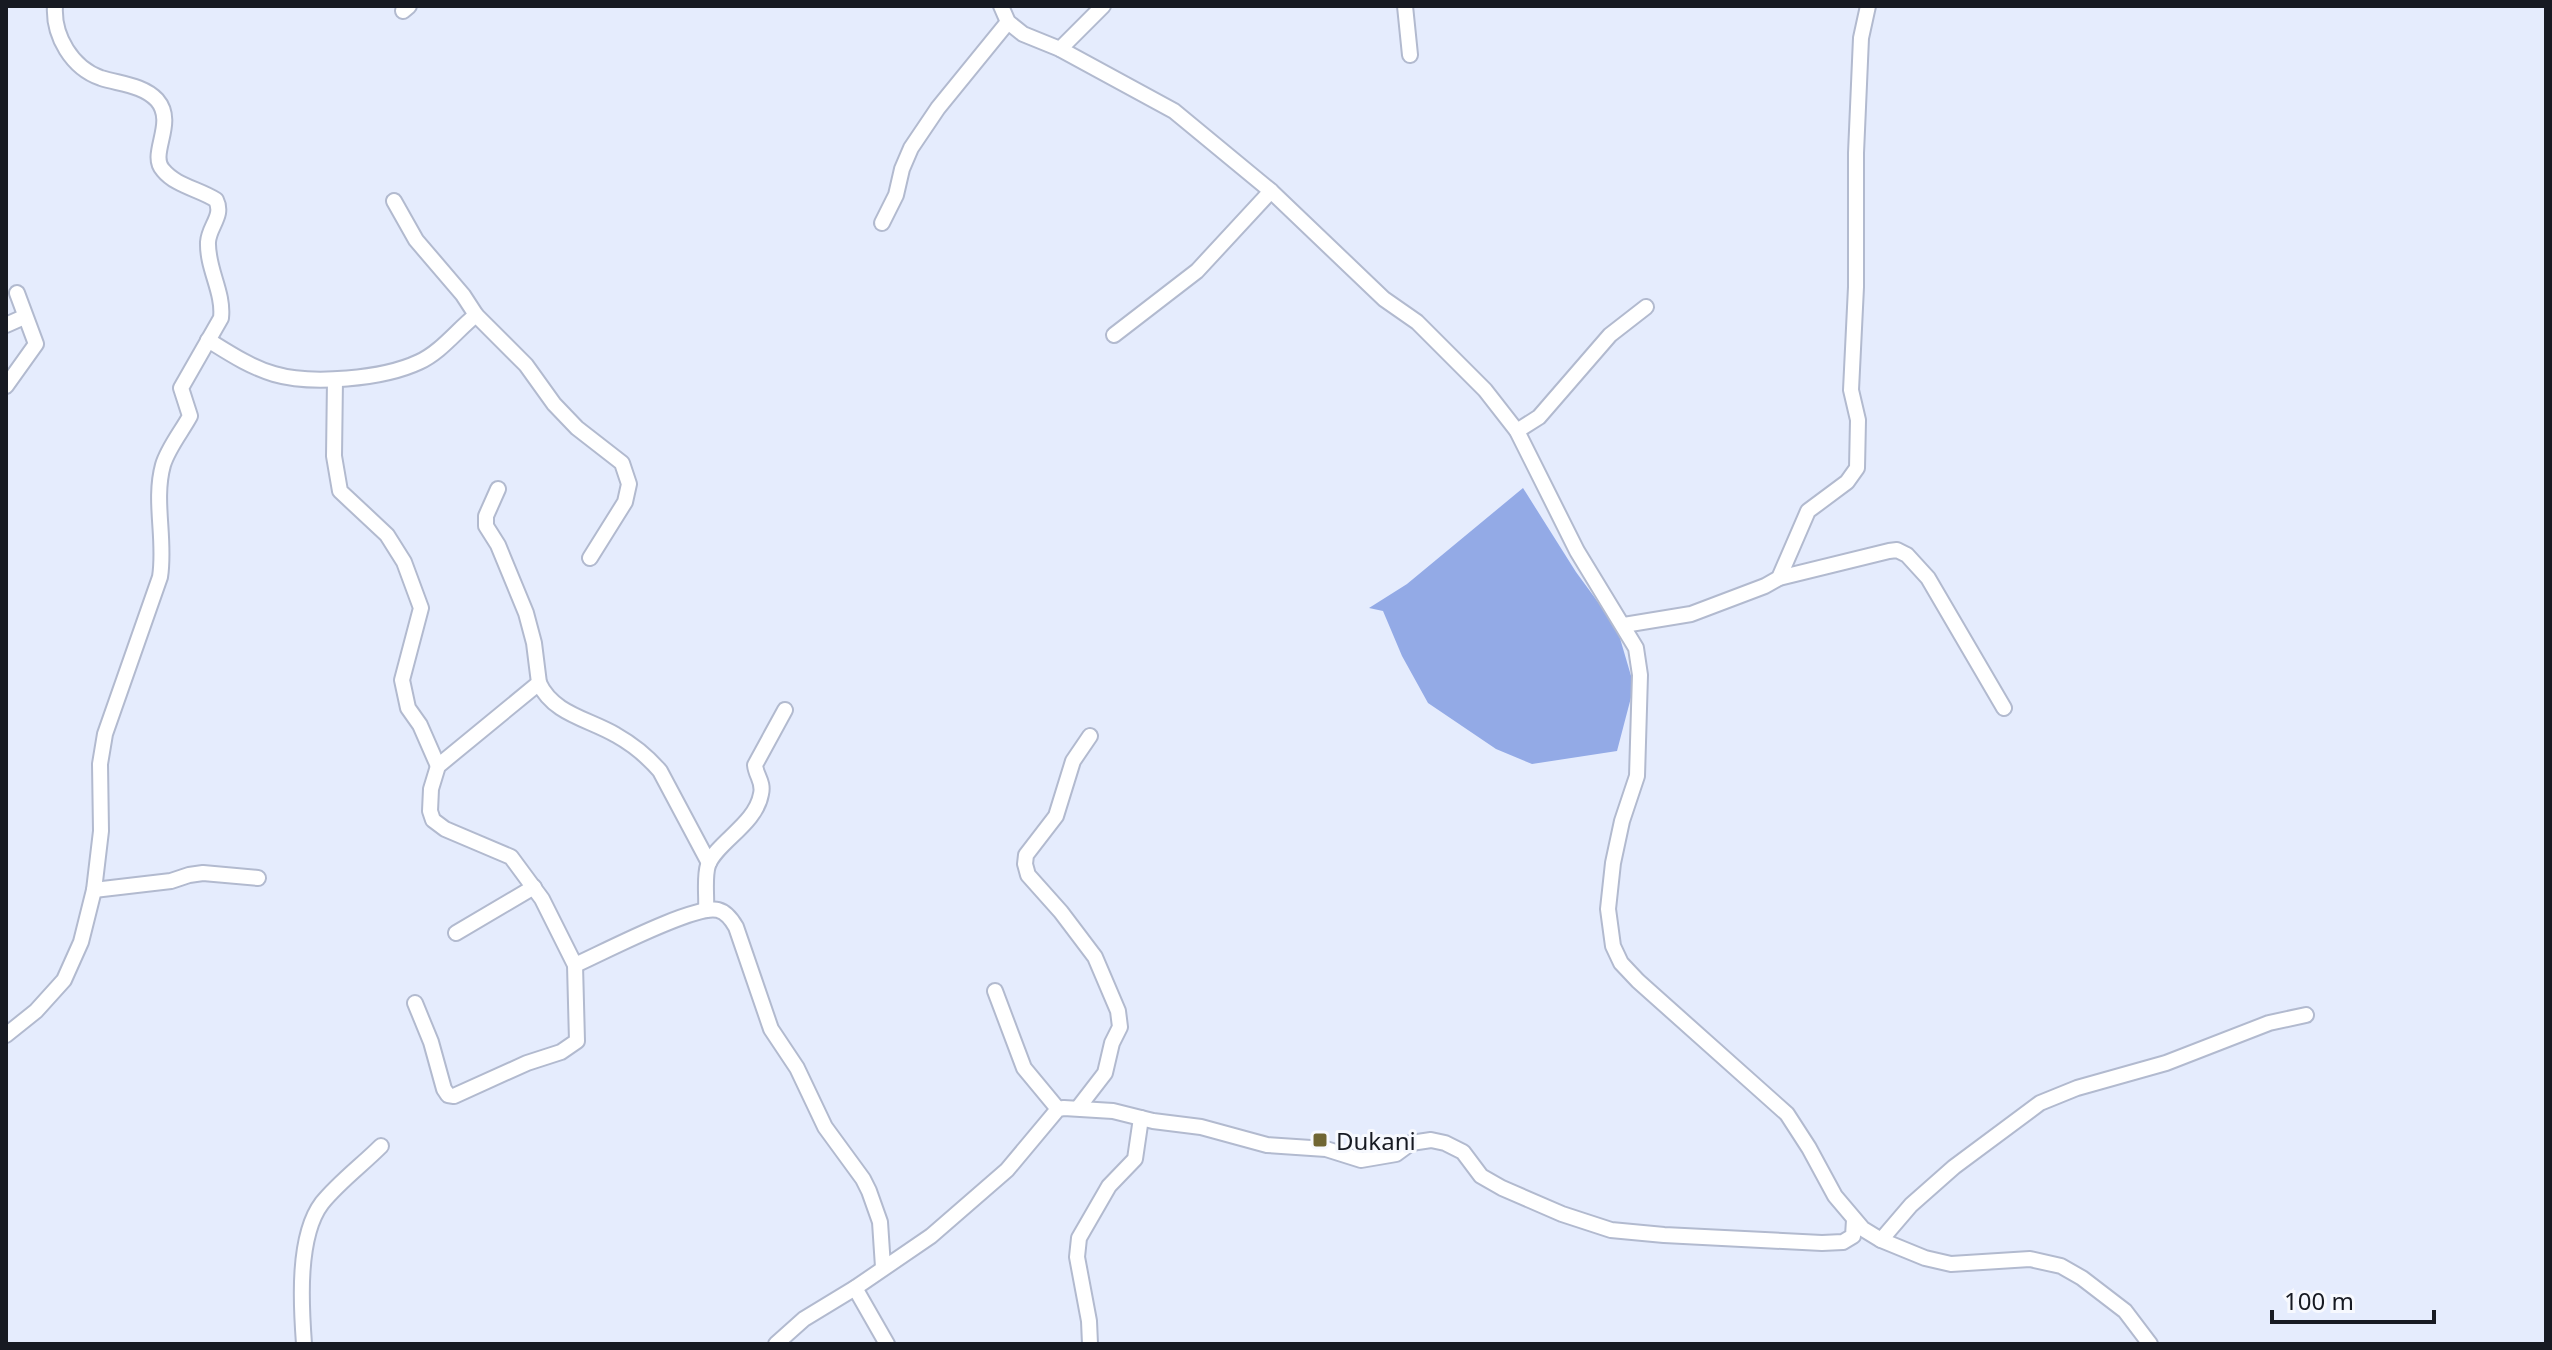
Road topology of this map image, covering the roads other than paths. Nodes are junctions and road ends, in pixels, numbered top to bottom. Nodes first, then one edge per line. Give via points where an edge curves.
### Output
1 (55, 6) edge
2 (1001, 6) edge
3 (1103, 6) edge
4 (1405, 6) edge
5 (1868, 6) edge
6 (1008, 22) junction
7 (1060, 49) junction
8 (1410, 55) dead end
9 (1271, 191) junction
10 (394, 201) dead end
11 (882, 223) dead end
12 (17, 293) dead end
13 (1646, 307) dead end
14 (476, 315) junction
15 (24, 317) junction
16 (6, 325) edge
17 (1114, 335) dead end
18 (208, 340) junction
19 (335, 380) junction
20 (6, 386) edge
21 (1517, 431) junction
22 (498, 489) dead end
23 (590, 558) dead end
24 (1779, 578) junction
25 (1624, 625) junction
26 (539, 683) junction
27 (2004, 708) dead end
28 (785, 710) dead end
29 (1090, 736) dead end
30 (438, 766) junction
31 (709, 863) junction
32 (258, 878) dead end
33 (534, 887) junction
34 (94, 890) junction
35 (706, 910) junction
36 (456, 933) dead end
37 (575, 965) junction
38 (995, 991) dead end
39 (415, 1003) dead end
40 (2306, 1015) dead end
41 (6, 1035) edge
42 (1078, 1108) junction
43 (1058, 1109) junction
44 (1141, 1118) junction
45 (381, 1146) dead end
46 (1854, 1220) junction
47 (1881, 1240) junction
48 (883, 1267) junction
49 (855, 1288) junction
50 (304, 1344) edge
51 (776, 1344) edge
52 (887, 1344) edge
53 (1090, 1344) edge
54 (2150, 1344) edge

1 - 18 street via 62,43 88,73 142,90 164,110 161,169 219,205 208,244 222,307
2 - 6 street
3 - 7 street
4 - 8 street
5 - 24 street via 1861,38 1856,153 1851,390 1858,420 1857,468 1808,511
6 - 7 street
6 - 11 street via 911,148
7 - 9 street via 1174,111
9 - 17 street via 1197,271
9 - 21 street via 1384,299 1425,330
10 - 14 street via 416,240
12 - 15 street
13 - 21 street via 1610,335 1539,417
14 - 19 street via 419,362
14 - 23 street via 577,428 622,463 629,484 625,502
15 - 16 street
15 - 20 street via 36,344
18 - 19 street via 275,375
18 - 34 street via 181,388 190,416 163,465 160,577 105,734
19 - 30 street via 334,456 340,491 387,535 404,562 421,608 404,668 403,693
21 - 25 street via 1577,551
22 - 26 street via 486,526 526,613
24 - 25 street via 1691,614
24 - 27 street via 1889,551 1907,555 1928,578
25 - 46 street via 1636,648 1640,675 1638,766 1613,863 1608,909 1613,946 1638,981 1787,1114
26 - 30 street
26 - 31 street via 551,703 617,735 653,762
28 - 31 street via 755,765 761,797 749,819
29 - 42 street via 1073,761 1056,816 1026,855 1025,864 1028,875 1095,957 1118,1011 1120,1027 1105,1073
30 - 33 street via 431,789 433,820 511,857
31 - 35 street
32 - 34 street via 203,873
33 - 36 street
33 - 37 street
34 - 41 street via 81,942 64,980
35 - 37 street
35 - 48 street via 718,910 736,927 771,1029 825,1127 863,1179 880,1222
37 - 39 street via 577,1041 454,1096 444,1089
38 - 43 street via 1024,1068
40 - 47 street via 2269,1023 2040,1103 1954,1167
42 - 43 street
42 - 44 street
43 - 48 street via 1007,1170 931,1236
44 - 46 street via 1267,1145 1326,1149 1361,1160 1396,1154 1411,1143 1445,1143 1463,1152 1481,1176 1502,1188 1562,1214 1625,1232 1843,1242 1853,1236
44 - 53 street via 1135,1159 1109,1186 1079,1238
45 - 50 street via 314,1216 301,1303
46 - 47 street
47 - 54 street via 1951,1264 2030,1259 2061,1266 2125,1311
48 - 49 street
49 - 51 street via 804,1319
49 - 52 street

